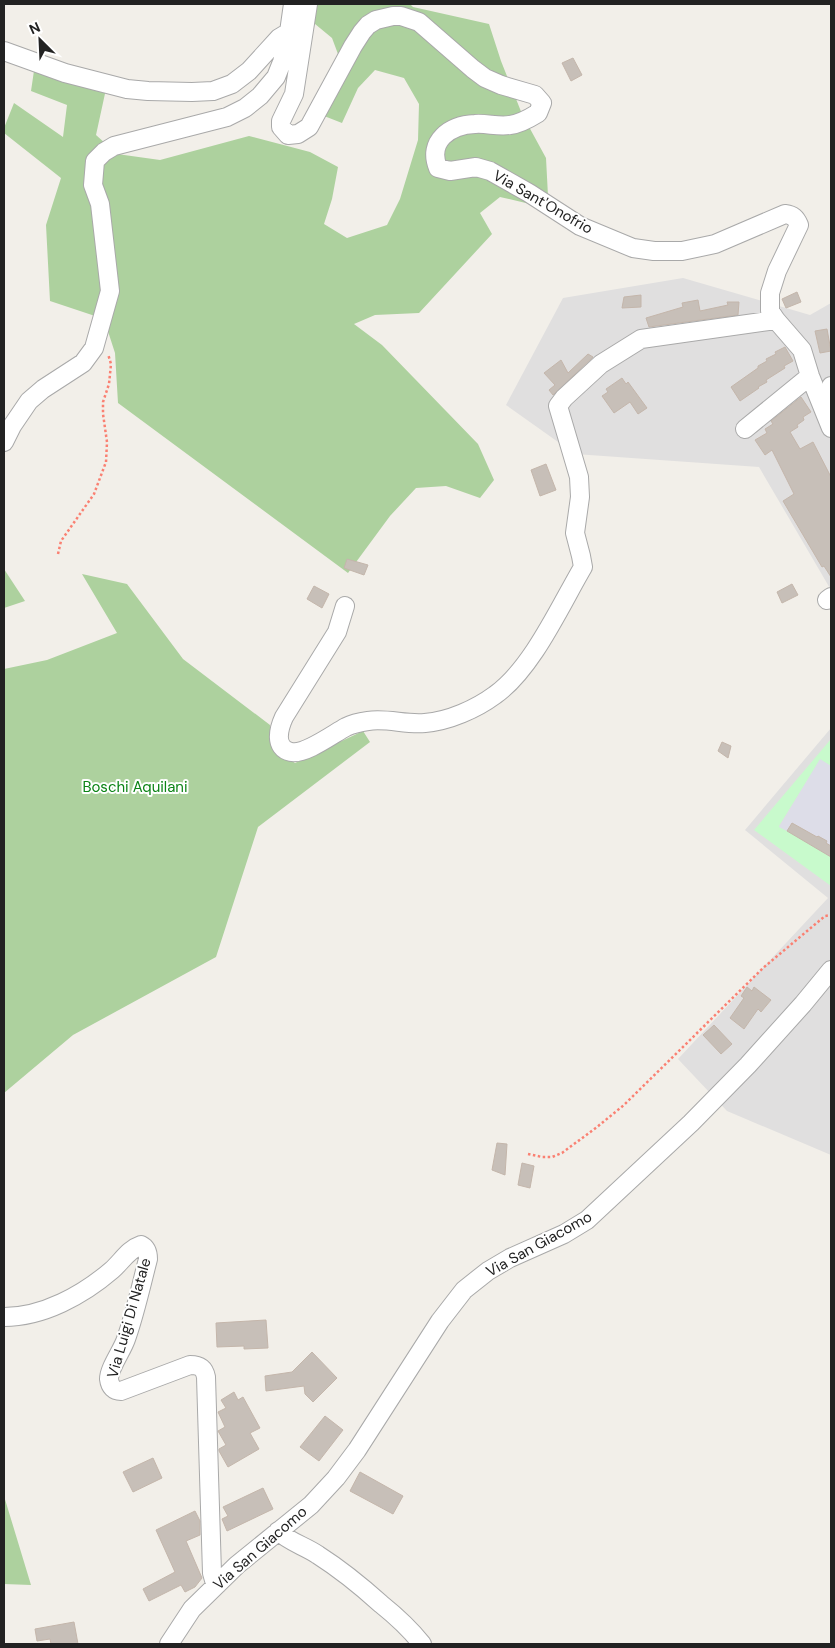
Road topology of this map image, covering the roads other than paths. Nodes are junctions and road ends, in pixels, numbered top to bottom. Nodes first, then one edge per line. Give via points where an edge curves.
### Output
1 (293, 4) edge
2 (308, 4) edge
3 (289, 36) junction
4 (4, 52) edge
5 (776, 320) junction
6 (810, 376) junction
7 (831, 386) edge
8 (831, 403) edge
9 (830, 421) edge
10 (745, 429) dead end
11 (4, 442) edge
12 (345, 606) dead end
13 (831, 970) edge
14 (4, 1317) edge
15 (278, 1531) junction
16 (218, 1584) junction
17 (169, 1644) edge
18 (422, 1644) edge

1 - 3 street
2 - 5 street, Via Sant'Onofrio via 294,94 281,121 281,127 288,135 298,134 309,127 368,25 393,16 419,22 485,78 535,95 542,103 538,114 511,125 473,124 447,132 435,151 438,168 450,171 476,167 490,171 580,226 633,248 654,251 682,251 715,244 791,214 799,225 770,293 770,311
3 - 4 street via 279,38 249,72 232,84 213,91 127,89
3 - 11 street via 276,77 245,108 227,117 114,146 96,161 93,185 100,204 110,291 94,348 83,363 29,401
5 - 6 street, Via Sant'Onofrio via 802,350
5 - 12 street via 641,339 602,364 558,406 579,477 575,533 583,567 531,657 496,695 475,708 448,718 425,723 368,720 347,726 305,749 292,752 284,749 278,729 337,632
6 - 9 street, Via Sant'Onofrio
6 - 10 street
7 - 8 street
13 - 15 street, Via San Giacomo via 717,1097 587,1220 510,1258 464,1290 440,1320 336,1478 311,1505
14 - 16 street, Via Luigi Di Natale via 37,1313 64,1300 112,1270 131,1250 141,1245 145,1247 148,1252 146,1268 126,1340 109,1381 116,1391 122,1391 190,1365 205,1371 212,1572
15 - 16 street, Via San Giacomo
15 - 18 street via 341,1571 410,1629
16 - 17 street, Via San Giacomo via 192,1610

